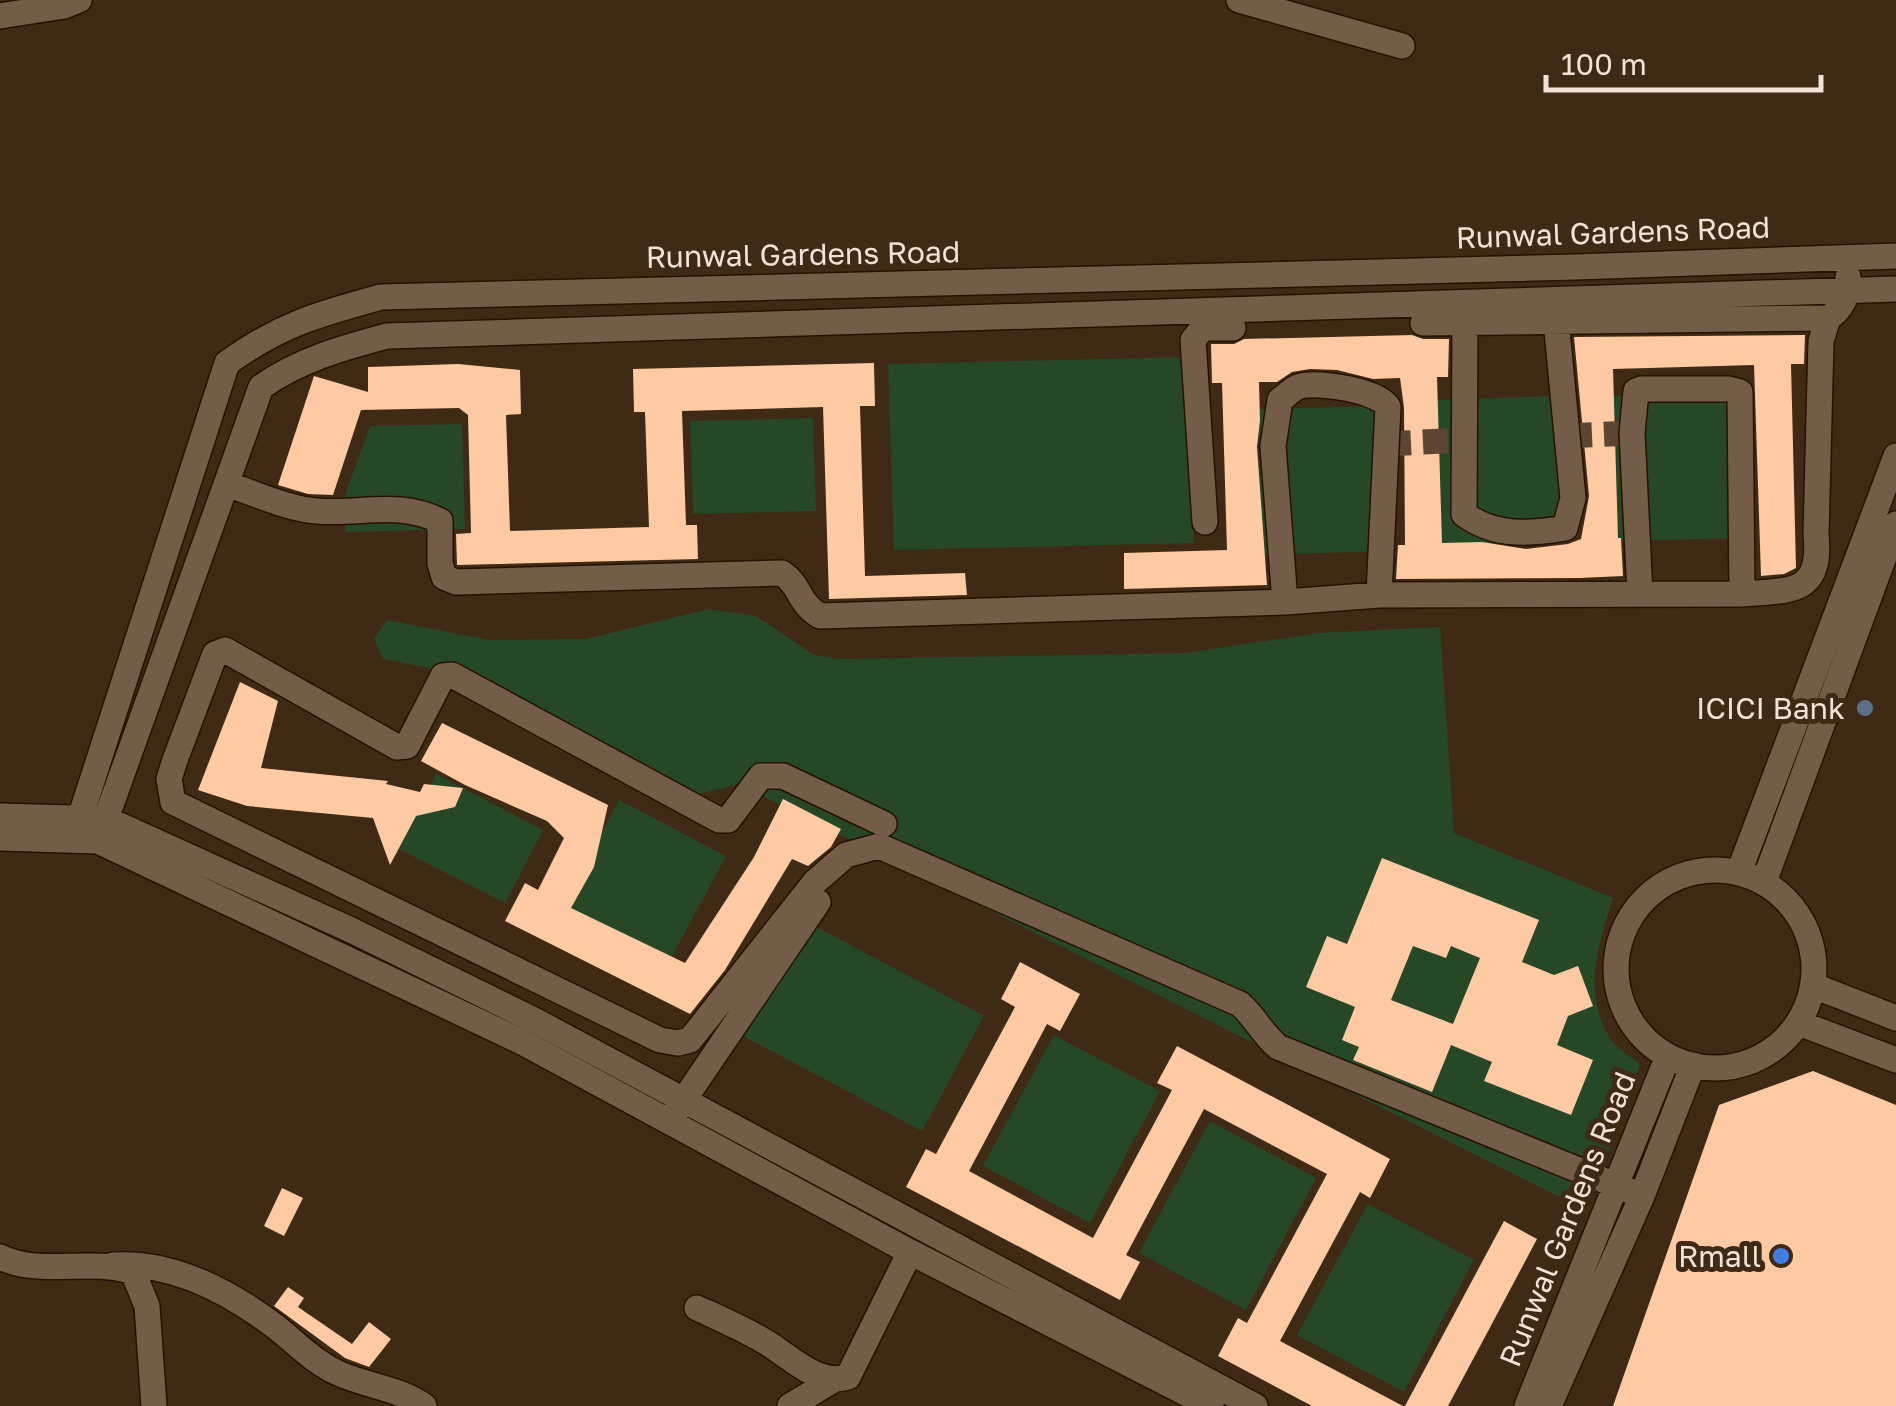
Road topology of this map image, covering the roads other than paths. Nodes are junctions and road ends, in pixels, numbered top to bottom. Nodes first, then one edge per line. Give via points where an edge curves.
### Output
1 (79, 0) edge
2 (1239, 0) edge
3 (0, 16) edge
4 (1402, 46) dead end
5 (1896, 256) edge
6 (1835, 257) junction
7 (1896, 289) edge
8 (1835, 304) junction
9 (1556, 320) junction
10 (1465, 322) junction
11 (1896, 456) edge
12 (226, 484) junction
13 (1205, 522) dead end
14 (1896, 524) edge
15 (1640, 594) junction
16 (1742, 594) junction
17 (1380, 595) junction
18 (1286, 602) junction
19 (0, 816) edge
20 (884, 824) dead end
21 (90, 829) junction
22 (0, 838) edge
23 (846, 855) junction
24 (1738, 872) junction
25 (1764, 882) junction
26 (1814, 986) junction
27 (1896, 1018) edge
28 (1799, 1023) junction
29 (1668, 1056) junction
30 (1896, 1060) edge
31 (1693, 1065) junction
32 (677, 1111) junction
33 (1616, 1185) junction
34 (1642, 1196) junction
35 (910, 1252) junction
36 (0, 1257) edge
37 (113, 1265) junction
38 (697, 1308) dead end
39 (835, 1379) junction
40 (154, 1406) edge
41 (424, 1406) edge
42 (790, 1406) edge
43 (1211, 1406) edge
44 (1255, 1406) edge
45 (1526, 1406) edge
46 (1549, 1406) edge

1 - 3 street
2 - 4 street
5 - 6 street, Runwal Gardens Road
6 - 8 street
6 - 21 street, Runwal Gardens Road via 382,296 314,315 264,336 227,363
7 - 8 street
8 - 9 street
8 - 12 street via 387,336 328,352 261,387
8 - 16 street via 1821,341 1815,572 1804,585
9 - 10 street
9 - 10 street via 1573,498 1565,528 1536,533 1494,530 1464,514
10 - 13 street via 1204,328 1196,334
11 - 24 street
12 - 18 street via 313,511 423,512 440,521 440,563 444,577 456,582 782,572 805,607 820,616
12 - 21 street
14 - 25 street
15 - 16 street
15 - 16 street via 1636,391 1696,389 1740,392
15 - 17 street
17 - 18 street
17 - 18 street via 1388,407 1354,390 1300,386 1280,400 1273,446
19 - 21 street
20 - 23 street via 769,774 728,820 720,820 452,675 443,676 407,746 397,747 224,650 214,654 170,779 172,802 660,1040 678,1043 690,1040 814,882
21 - 22 street
21 - 32 street via 350,930 534,1020
23 - 32 street
23 - 33 street via 879,846 1240,1004 1278,1046
24 - 25 street, Runwal Gardens Road
24 - 29 street, Runwal Gardens Road via 1676,878 1649,894 1629,918 1616,980 1642,1036
25 - 26 street, Runwal Gardens Road via 1805,926
26 - 27 street
26 - 28 street, Runwal Gardens Road
28 - 30 street
28 - 31 street, Runwal Gardens Road via 1753,1060 1723,1068
29 - 31 street, Runwal Gardens Road
29 - 33 street, Runwal Gardens Road
31 - 34 street, Runwal Gardens Road
32 - 35 street
32 - 44 street
33 - 34 street
33 - 45 street, Runwal Gardens Road
34 - 46 street, Runwal Gardens Road
35 - 39 street via 848,1376
35 - 43 street
36 - 37 street via 34,1267
37 - 40 street via 132,1272 147,1306
37 - 41 street via 140,1263 198,1281 336,1372
38 - 39 street
39 - 42 street

